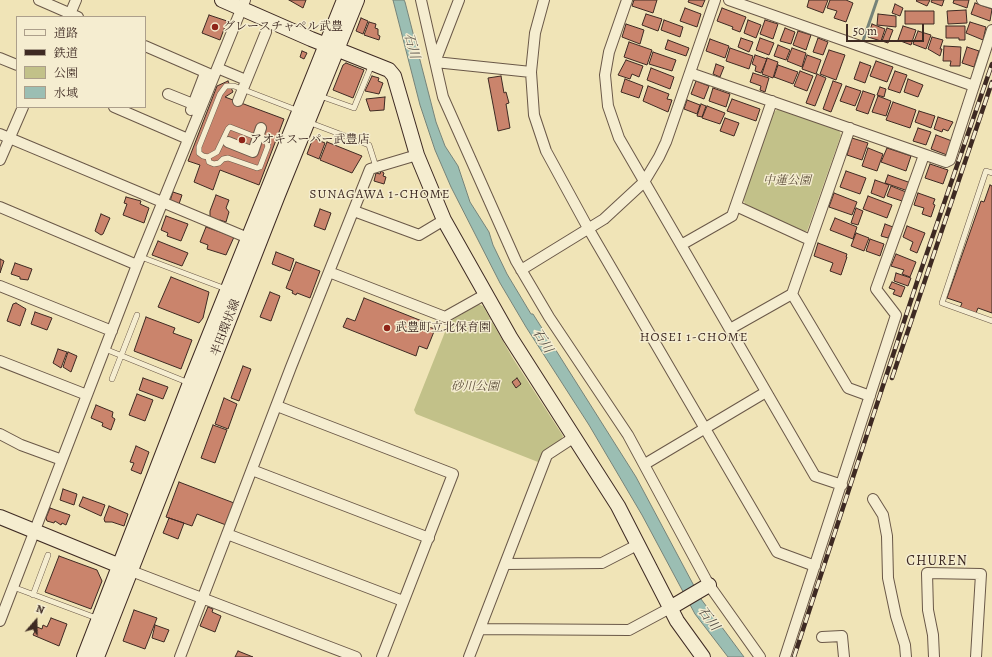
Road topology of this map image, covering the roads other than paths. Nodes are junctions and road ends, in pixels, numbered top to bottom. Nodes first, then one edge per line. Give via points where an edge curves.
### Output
1 (39, 0) edge
2 (76, 0) edge
3 (222, 0) edge
4 (344, 0) edge
5 (357, 0) edge
6 (421, 0) edge
7 (459, 0) edge
8 (544, 0) edge
9 (627, 0) edge
10 (715, 0) edge
11 (729, 0) edge
12 (982, 0) edge
13 (992, 3) edge
14 (243, 4) edge
15 (74, 15) edge
16 (992, 30) edge
17 (266, 32) dead end
18 (146, 46) edge
19 (331, 46) junction
20 (0, 58) edge
21 (435, 62) junction
22 (372, 63) junction
23 (16, 65) edge
24 (531, 72) junction
25 (690, 73) junction
26 (213, 74) junction
27 (244, 84) junction
28 (974, 86) junction
29 (168, 94) dead end
30 (318, 96) junction
31 (238, 101) dead end
32 (772, 101) junction
33 (22, 108) edge
34 (116, 108) edge
35 (299, 111) junction
36 (308, 122) junction
37 (850, 128) junction
38 (259, 133) junction
39 (5, 136) edge
40 (188, 139) junction
41 (228, 142) dead end
42 (924, 155) junction
43 (417, 156) junction
44 (208, 157) junction
45 (0, 160) edge
46 (376, 167) junction
47 (992, 173) edge
48 (644, 182) junction
49 (163, 203) junction
50 (736, 206) junction
51 (0, 207) edge
52 (354, 211) junction
53 (444, 220) junction
54 (588, 228) junction
55 (248, 238) junction
56 (810, 240) junction
57 (681, 245) junction
58 (139, 261) junction
59 (521, 270) junction
60 (330, 272) junction
61 (0, 286) edge
62 (227, 290) junction
63 (486, 294) junction
64 (792, 294) junction
65 (137, 315) dead end
66 (992, 321) edge
67 (730, 329) junction
68 (112, 331) junction
69 (104, 349) junction
70 (121, 356) junction
71 (0, 362) edge
72 (112, 379) dead end
73 (190, 383) junction
74 (766, 392) junction
75 (86, 395) junction
76 (870, 396) junction
77 (277, 406) junction
78 (705, 429) junction
79 (0, 434) edge
80 (573, 438) junction
81 (62, 460) junction
82 (645, 464) junction
83 (252, 470) junction
84 (842, 485) junction
85 (873, 499) dead end
86 (0, 518) edge
87 (34, 532) junction
88 (227, 534) junction
89 (428, 538) junction
90 (639, 544) junction
91 (48, 556) dead end
92 (505, 564) junction
93 (815, 566) junction
94 (125, 569) junction
95 (709, 585) junction
96 (13, 588) junction
97 (34, 595) junction
98 (202, 598) junction
99 (404, 601) junction
100 (3, 602) edge
101 (675, 605) junction
102 (100, 619) junction
103 (0, 621) edge
104 (480, 629) junction
105 (822, 637) dead end
106 (84, 657) edge
107 (98, 657) edge
108 (180, 657) edge
109 (356, 657) edge
110 (382, 657) edge
111 (469, 657) edge
112 (703, 657) edge
113 (760, 657) edge
114 (785, 657) edge
115 (844, 657) edge
116 (906, 657) edge
117 (934, 657) edge
118 (976, 657) edge

1 - 15 street
2 - 15 street
3 - 14 main road
4 - 19 main road, 半田環状線
5 - 19 main road, 半田環状線
6 - 21 street
7 - 21 street
8 - 24 street via 535,33
9 - 48 street via 609,52 605,90 619,138
10 - 25 street
11 - 28 street
12 - 13 street
14 - 19 main road
14 - 26 street via 227,50
16 - 28 street
17 - 27 street
18 - 26 street
19 - 22 main road
19 - 30 main road, 半田環状線
19 - 35 main road, 半田環状線
20 - 23 street
21 - 24 street
21 - 59 street via 443,97
22 - 30 lane via 354,108
22 - 43 main road via 389,70 394,76
24 - 54 street via 532,98 539,133 555,170
25 - 32 street
25 - 48 street via 666,142
26 - 27 street
26 - 29 street via 192,107
26 - 40 street
27 - 31 street
27 - 35 lane
27 - 44 lane via 226,86 220,94 199,147 199,153
28 - 42 street via 950,160 946,162
30 - 36 main road, 半田環状線
32 - 37 street
32 - 50 street
33 - 39 street
34 - 40 street
35 - 55 main road, 半田環状線
36 - 46 lane via 370,145
36 - 94 main road, 半田環状線
37 - 42 street
37 - 56 street
38 - 41 street via 253,152
38 - 44 lane via 230,127 217,152
38 - 44 lane via 268,146 260,167 228,158 214,164 209,162
39 - 45 street
39 - 49 street
40 - 49 street
42 - 76 street via 876,289 896,315
43 - 46 street via 396,159
43 - 53 main road
46 - 52 street via 370,169
47 - 66 lane via 986,171 942,303
48 - 54 street via 604,219
48 - 57 street
49 - 55 street
49 - 58 street
50 - 56 street
50 - 57 street via 732,216
51 - 58 street
52 - 53 street via 419,235
52 - 60 street
53 - 63 main road
54 - 59 street
54 - 78 street
55 - 62 main road, 半田環状線
56 - 64 street
57 - 67 street
58 - 62 lane
58 - 68 street
59 - 82 street
60 - 63 street via 445,318
60 - 77 street
61 - 68 street
62 - 73 main road, 半田環状線
63 - 80 main road
64 - 67 street
64 - 76 street via 848,388
65 - 70 lane
67 - 74 street
68 - 69 street
69 - 70 lane
69 - 75 street
70 - 72 lane
70 - 73 lane
71 - 75 street
73 - 94 main road, 半田環状線
74 - 78 street
74 - 84 street via 815,476
75 - 81 street
76 - 84 street
77 - 83 street
77 - 89 street via 453,474
78 - 82 street
78 - 93 street via 777,552
79 - 81 street
80 - 90 main road via 618,506
80 - 92 street via 547,455
81 - 87 street
82 - 95 street
83 - 88 street
83 - 89 street
84 - 93 street
85 - 116 street via 883,515 887,536 888,578
86 - 87 main road
87 - 94 main road
87 - 96 street
88 - 98 street
88 - 99 street
89 - 99 street
90 - 92 street via 602,563
90 - 101 main road
91 - 97 lane
92 - 104 street
93 - 114 street
94 - 98 street
94 - 102 main road, 半田環状線
94 - 107 main road, 半田環状線
95 - 101 main road
95 - 113 street
96 - 97 lane
96 - 100 street
97 - 102 lane
98 - 108 street
98 - 109 street
99 - 110 street
100 - 103 street
101 - 104 street via 629,630
101 - 112 main road
102 - 106 main road, 半田環状線
104 - 111 street
105 - 115 street via 842,636
117 - 118 street via 928,610 927,573 981,574

